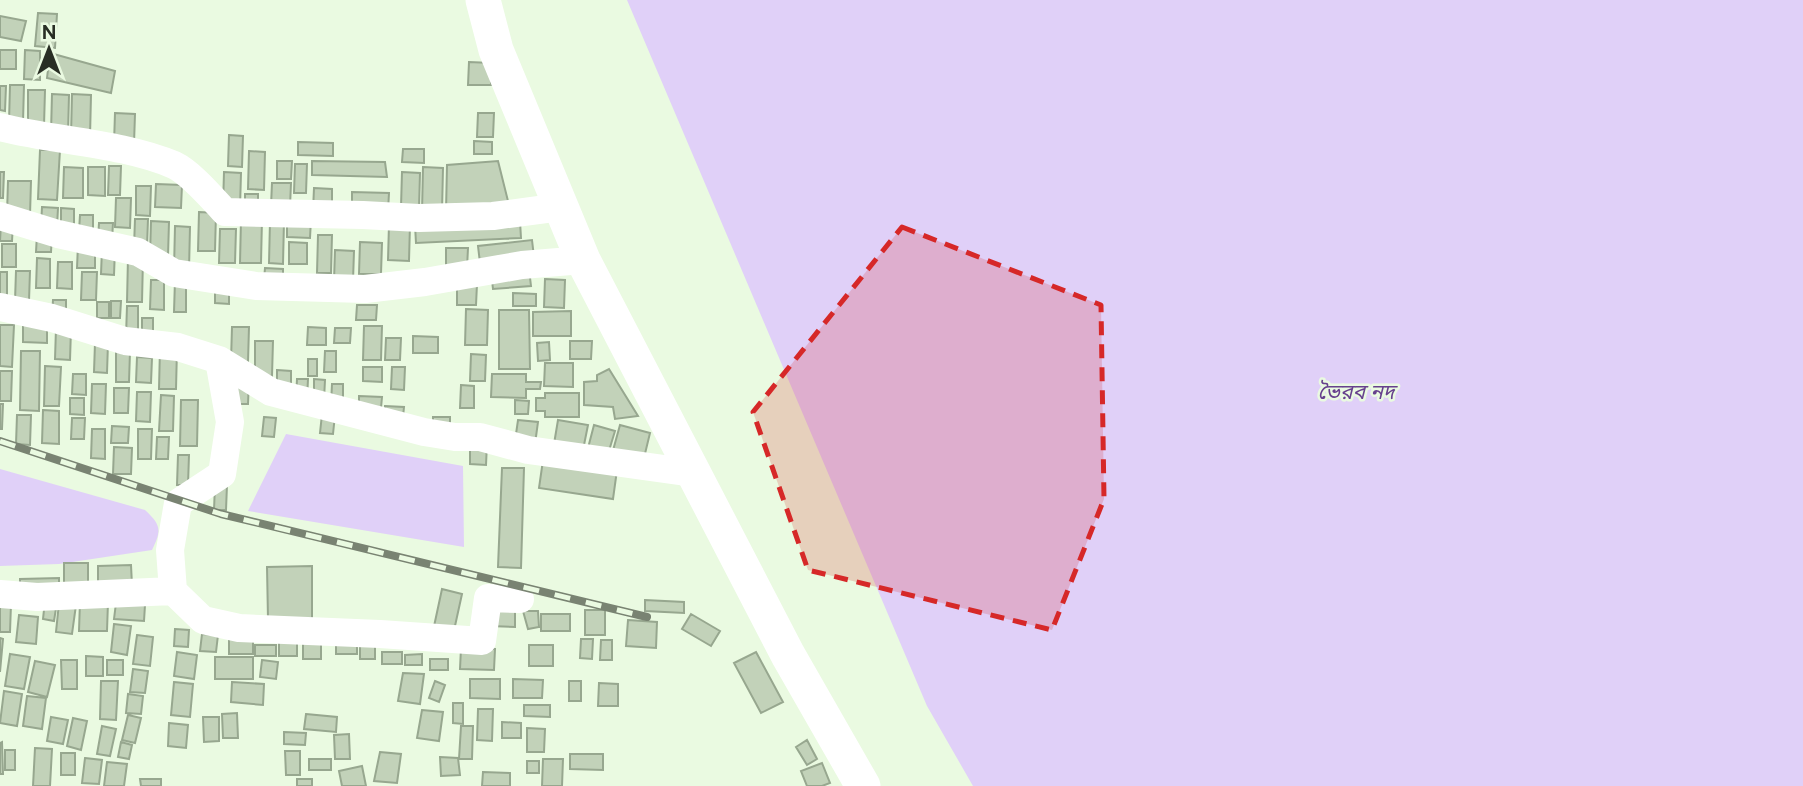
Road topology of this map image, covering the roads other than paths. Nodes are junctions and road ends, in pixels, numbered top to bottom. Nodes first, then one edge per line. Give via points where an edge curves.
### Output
1 (483, 0) edge
2 (0, 127) edge
3 (561, 207) junction
4 (0, 216) edge
5 (583, 260) junction
6 (0, 307) edge
7 (219, 360) junction
8 (693, 473) junction
9 (173, 591) junction
10 (0, 594) edge
11 (520, 599) dead end
12 (863, 786) edge

1 - 3 street via 495,50
2 - 3 street via 117,149 176,166 225,212 419,218 494,216
3 - 5 street
4 - 5 street via 138,252 174,272 256,286 365,289
5 - 8 street
6 - 7 street via 125,341 178,346
7 - 8 street via 271,392 424,432
7 - 9 street via 230,422 222,474 178,503 170,550
8 - 12 street
9 - 10 street via 37,597
9 - 11 street via 203,620 239,628 482,641 488,598

